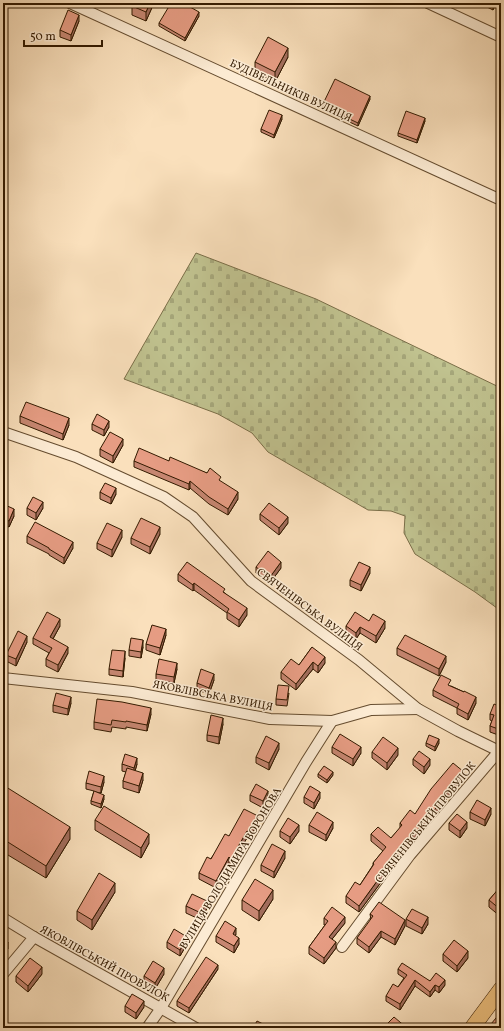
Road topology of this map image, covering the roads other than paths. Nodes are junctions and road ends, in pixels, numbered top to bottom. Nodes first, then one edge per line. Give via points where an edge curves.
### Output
1 (70, 3) edge
2 (428, 3) edge
3 (501, 37) edge
4 (501, 200) edge
5 (3, 432) edge
6 (3, 678) edge
7 (418, 709) junction
8 (332, 721) junction
9 (500, 752) edge
10 (3, 918) edge
11 (34, 937) junction
12 (342, 947) dead end
13 (3, 974) edge
14 (501, 989) edge
15 (161, 1008) junction
16 (147, 1028) edge
17 (196, 1028) edge
18 (472, 1028) edge

1 - 4 street, БУДІВЕЛЬНИКІВ ВУЛИЦЯ
2 - 3 street
5 - 7 street, СВЯЧЕНІВСЬКА ВУЛИЦЯ via 76,457 164,497 193,517 251,581 358,660
6 - 8 street, ЯКОВЛІВСЬКА ВУЛИЦЯ via 132,692 270,718
7 - 8 street, ЯКОВЛІВСЬКА ВУЛИЦЯ via 371,710
7 - 9 street, СВЯЧЕНІВСЬКА ВУЛИЦЯ
8 - 15 street, ВУЛИЦЯ ВОЛОДИМИРА ВОРОНОВА
9 - 12 street, СВЯЧЕНІВСЬКИЙ ПРОВУЛОК via 410,855
10 - 11 street, ЯКОВЛІВСЬКИЙ ПРОВУЛОК
11 - 13 street
11 - 15 street, ЯКОВЛІВСЬКИЙ ПРОВУЛОК
14 - 18 highway
15 - 16 street, ВУЛИЦЯ ВОЛОДИМИРА ВОРОНОВА
15 - 17 street, ЯКОВЛІВСЬКИЙ ПРОВУЛОК

